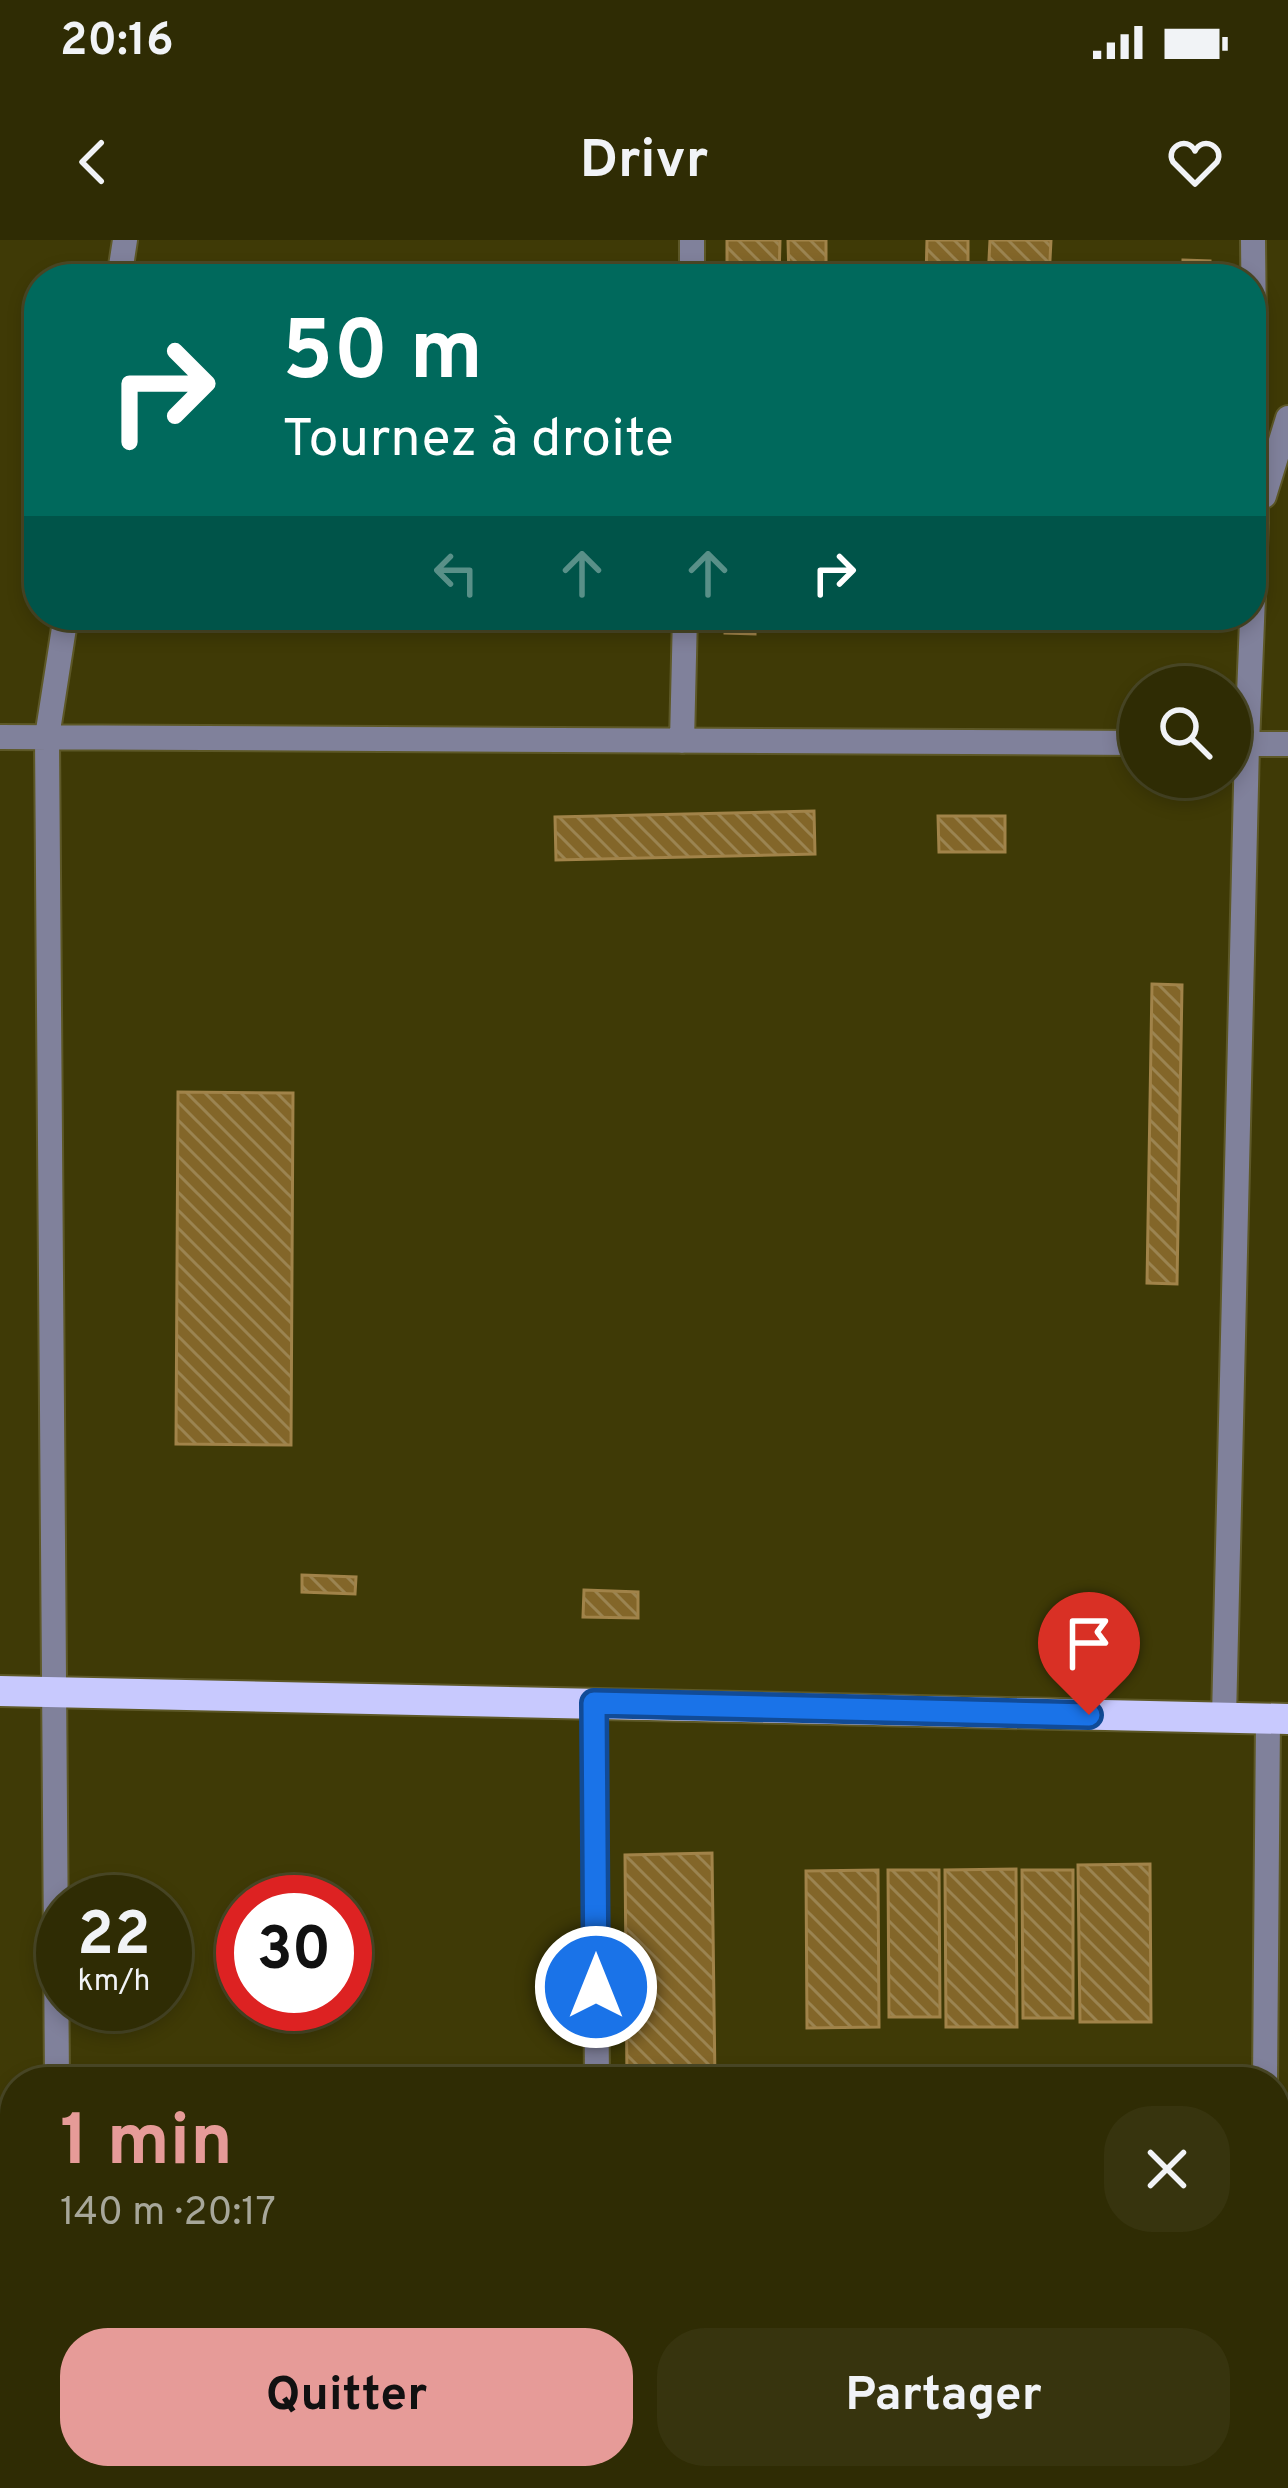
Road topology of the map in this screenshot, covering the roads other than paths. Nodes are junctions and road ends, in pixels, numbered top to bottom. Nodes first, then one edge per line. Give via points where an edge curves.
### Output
1 (1288, 418) edge
2 (1266, 491) edge
3 (64, 630) edge
4 (685, 630) edge
5 (1247, 630) edge
6 (1244, 666) edge
7 (0, 737) edge
8 (47, 737) junction
9 (682, 741) junction
10 (1119, 743) edge
11 (1251, 744) edge
12 (1288, 744) edge
13 (1237, 798) edge
14 (0, 1690) edge
15 (55, 1691) junction
16 (594, 1703) junction
17 (1224, 1718) junction
18 (1278, 1719) edge
19 (57, 2067) edge
20 (597, 2067) edge
21 (1266, 2067) edge

1 - 2 street
3 - 8 street
4 - 9 street
5 - 6 street
7 - 8 street
8 - 9 street
8 - 15 street
9 - 10 street
11 - 12 street
13 - 17 street
14 - 15 main road
15 - 16 main road
15 - 19 street
16 - 17 main road
16 - 20 street
17 - 18 main road
18 - 21 street

